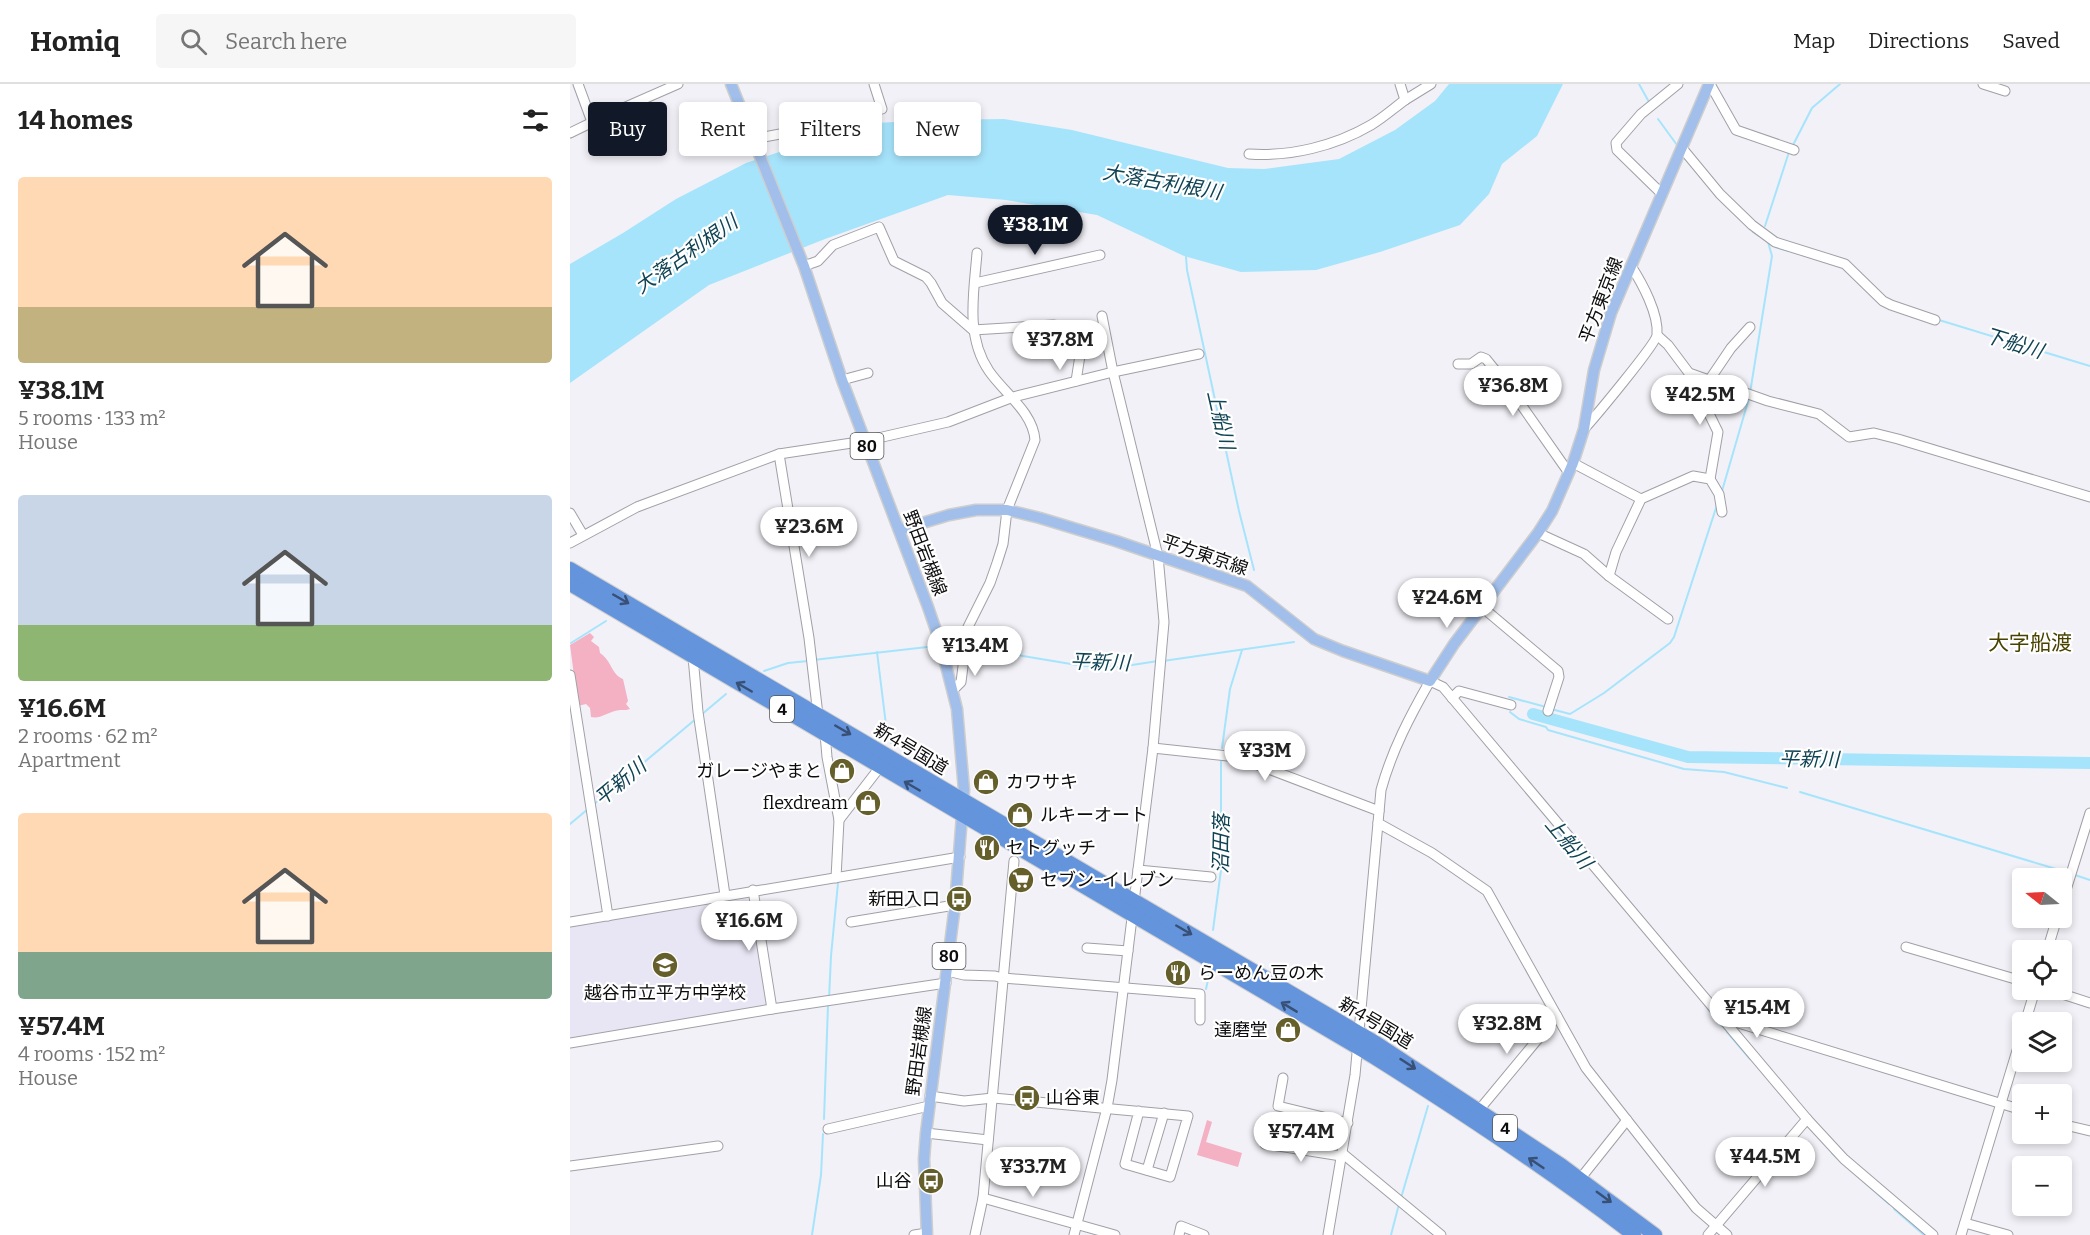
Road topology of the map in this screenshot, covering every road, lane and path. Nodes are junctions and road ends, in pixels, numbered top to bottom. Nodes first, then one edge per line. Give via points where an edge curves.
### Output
1 (578, 84) edge
2 (677, 84) edge
3 (731, 84) edge
4 (874, 84) edge
5 (1400, 84) edge
6 (1431, 84) edge
7 (1678, 84) edge
8 (1710, 84) edge
9 (1983, 84) edge
10 (2005, 91) dead end
11 (1405, 100) junction
12 (637, 102) edge
13 (738, 102) edge
14 (588, 111) edge
15 (588, 124) edge
16 (570, 133) edge
17 (767, 136) edge
18 (1682, 148) junction
19 (1794, 150) dead end
20 (1249, 154) dead end
21 (760, 156) edge
22 (1662, 194) junction
23 (977, 253) dead end
24 (1100, 255) dead end
25 (804, 266) junction
26 (1631, 266) junction
27 (975, 283) junction
28 (1102, 316) dead end
29 (1935, 320) dead end
30 (1750, 327) dead end
31 (973, 330) junction
32 (1658, 336) junction
33 (1199, 354) dead end
34 (1458, 364) dead end
35 (1113, 372) junction
36 (868, 373) dead end
37 (1689, 373) junction
38 (1710, 379) junction
39 (842, 380) junction
40 (1076, 381) junction
41 (1013, 397) junction
42 (1584, 429) junction
43 (865, 441) junction
44 (779, 454) junction
45 (1571, 468) junction
46 (1710, 479) junction
47 (2090, 497) edge
48 (1641, 499) junction
49 (1007, 510) junction
50 (1722, 512) dead end
51 (570, 513) edge
52 (899, 530) junction
53 (1538, 533) junction
54 (583, 535) junction
55 (570, 543) edge
56 (1158, 556) junction
57 (570, 569) edge
58 (1609, 576) junction
59 (570, 584) edge
60 (1482, 607) junction
61 (1668, 619) dead end
62 (693, 657) junction
63 (570, 675) edge
64 (1430, 681) junction
65 (953, 690) junction
66 (1452, 698) junction
67 (1511, 705) dead end
68 (1548, 711) dead end
69 (818, 715) junction
70 (825, 734) junction
71 (1153, 748) junction
72 (880, 767) junction
73 (963, 800) junction
74 (1379, 811) junction
75 (2090, 813) edge
76 (963, 815) junction
77 (841, 817) junction
78 (1378, 823) junction
79 (960, 857) junction
80 (1014, 861) dead end
81 (1138, 870) junction
82 (2072, 871) edge
83 (1211, 877) dead end
84 (836, 878) junction
85 (753, 890) junction
86 (725, 895) junction
87 (955, 905) junction
88 (1133, 908) junction
89 (608, 916) junction
90 (570, 922) edge
91 (851, 922) dead end
92 (1906, 947) dead end
93 (1087, 948) dead end
94 (1128, 951) junction
95 (947, 971) junction
96 (1003, 978) junction
97 (2012, 978) edge
98 (945, 983) junction
99 (1123, 987) junction
100 (2072, 997) edge
101 (2090, 1003) edge
102 (772, 1009) junction
103 (1557, 1016) junction
104 (1722, 1018) junction
105 (1200, 1020) dead end
106 (1358, 1040) junction
107 (570, 1043) edge
108 (2012, 1069) edge
109 (1283, 1077) dead end
110 (993, 1098) junction
111 (929, 1101) junction
112 (2002, 1103) junction
113 (2012, 1106) edge
114 (1107, 1108) junction
115 (1479, 1110) junction
116 (1139, 1111) junction
117 (1164, 1113) junction
118 (1628, 1120) junction
119 (1804, 1122) junction
120 (1348, 1123) junction
121 (2072, 1127) edge
122 (828, 1129) dead end
123 (2090, 1131) edge
124 (926, 1133) junction
125 (988, 1140) junction
126 (1265, 1144) dead end
127 (718, 1146) dead end
128 (1342, 1154) junction
129 (570, 1167) edge
130 (1147, 1170) junction
131 (1580, 1179) junction
132 (983, 1198) junction
133 (1965, 1223) junction
134 (1077, 1224) junction
135 (1716, 1226) junction
136 (927, 1234) edge
137 (914, 1235) edge
138 (975, 1235) edge
139 (1074, 1235) edge
140 (1115, 1235) edge
141 (1179, 1235) edge
142 (1204, 1235) edge
143 (1328, 1235) edge
144 (1442, 1235) edge
145 (1634, 1235) edge
146 (1655, 1235) edge
147 (1708, 1235) edge
148 (1727, 1235) edge
149 (1933, 1235) edge
150 (1961, 1235) edge
151 (2008, 1235) edge

1 - 14 street
2 - 12 street
3 - 13 main road, 野田岩槻線 / 80
4 - 17 street via 882,110
5 - 11 street
6 - 11 street
7 - 22 street via 1641,114 1616,143 1617,150
8 - 18 main road, 平方東京線
8 - 19 street via 1736,130
9 - 10 street
11 - 20 street via 1371,125 1326,144 1286,153
15 - 16 street
18 - 22 main road, 平方東京線
18 - 29 street via 1720,194 1775,242 1845,264 1883,301
21 - 25 main road, 野田岩槻線 / 80
22 - 26 main road, 平方東京線
23 - 27 street
24 - 27 street
25 - 31 street via 818,261 833,245 879,227 894,261 926,277 942,303
25 - 39 main road, 野田岩槻線 / 80
26 - 32 street via 1656,318
26 - 42 main road, 平方東京線 via 1593,370
27 - 31 street
28 - 35 street
30 - 38 street
31 - 40 street via 1053,325 1084,330
31 - 41 street via 989,371
32 - 37 street
32 - 42 street
33 - 35 street
34 - 45 street via 1486,359
35 - 40 street
35 - 56 street
36 - 39 street
37 - 38 street
37 - 46 street via 1718,432
38 - 47 street via 1768,401 1819,414 1849,437 1874,433
39 - 43 main road, 野田岩槻線 / 80
40 - 41 street
41 - 43 street via 948,422
41 - 49 street via 1034,430 1035,440
42 - 45 main road, 平方東京線
43 - 44 street
43 - 52 main road, 野田岩槻線 / 80
44 - 54 street via 637,507
44 - 69 street
45 - 48 street
45 - 53 main road, 平方東京線
46 - 48 street via 1693,476
46 - 50 street via 1719,494
48 - 58 street
49 - 52 main road, 平方東京線 via 976,510
49 - 56 main road, 平方東京線
49 - 65 street via 1003,544 968,627 961,682
51 - 54 street
52 - 65 main road, 野田岩槻線 / 80
53 - 58 street via 1584,554
53 - 60 main road, 平方東京線
54 - 55 street
56 - 64 main road, 平方東京線 via 1252,588 1314,639
56 - 71 street via 1164,622
57 -> 69 highway, 新4号国道 / 4
58 - 61 street
59 - 62 highway, 新4号国道 / 4
60 - 64 main road, 平方東京線
60 - 68 street via 1558,672
70 -> 62 highway, 新4号国道 / 4
62 - 86 street
63 - 89 street
64 - 66 street via 1443,687
64 - 74 street via 1388,766
65 - 73 main road, 野田岩槻線 / 80 via 962,749
66 - 67 street via 1460,691
66 - 104 street
69 -> 73 highway, 新4号国道 / 4
70 - 72 highway, 新4号国道 / 4
70 - 77 street via 826,757
71 - 74 street via 1237,757
71 - 81 street
76 -> 72 highway, 新4号国道 / 4
72 - 77 street
73 - 76 main road, 野田岩槻線 / 80
73 - 88 highway, 新4号国道 / 4
74 - 78 street
75 - 82 street
76 - 79 main road, 野田岩槻線 / 80
76 - 88 highway, 新4号国道 / 4
77 - 84 street
78 - 103 street via 1432,853 1487,891
78 - 106 street
79 - 84 street
79 - 87 main road, 野田岩槻線 / 80
80 - 96 street
81 - 83 street
81 - 88 street
84 - 85 street
85 - 86 street
85 - 102 street
86 - 89 street
87 - 91 street
87 - 95 main road, 野田岩槻線 / 80
88 - 94 street
88 - 106 highway, 新4号国道 / 4
89 - 90 street
92 - 97 street
93 - 94 street
94 - 99 street
95 - 96 street
95 - 98 main road, 野田岩槻線 / 80
96 - 99 street
96 - 110 street
98 - 102 street
98 - 111 main road, 野田岩槻線 / 80
99 - 105 street via 1200,994
99 - 114 street
100 - 101 street
102 - 107 street
103 - 115 street
103 - 118 street via 1586,1068
104 - 112 street
104 - 119 street
106 -> 115 highway, 新4号国道 / 4
106 - 120 street
145 -> 106 highway, 新4号国道 / 4
108 - 112 street
109 - 120 street via 1278,1106
110 - 111 street
110 - 114 street
110 - 125 street
111 - 122 street
111 - 124 main road, 野田岩槻線 / 80
112 - 113 street
112 - 133 street
114 - 116 street
114 - 134 street
115 - 131 highway, 新4号国道 / 4
116 - 117 street
116 - 130 street via 1125,1164
117 - 130 street
117 - 130 street via 1188,1116 1170,1177
118 - 131 street
118 - 135 street via 1696,1208
119 - 135 street
119 - 149 street
120 - 128 street
121 - 123 street
124 - 125 street
124 - 136 main road, 野田岩槻線 / 80
125 - 132 street
126 - 128 street
127 - 129 street
128 - 143 street
128 - 144 street
131 -> 146 highway, 新4号国道 / 4
132 - 134 street
132 - 138 street
133 - 150 street
133 - 151 street
134 - 139 street
134 - 140 street
135 - 147 street
135 - 148 street
136 - 137 street
141 - 142 street via 1181,1226

